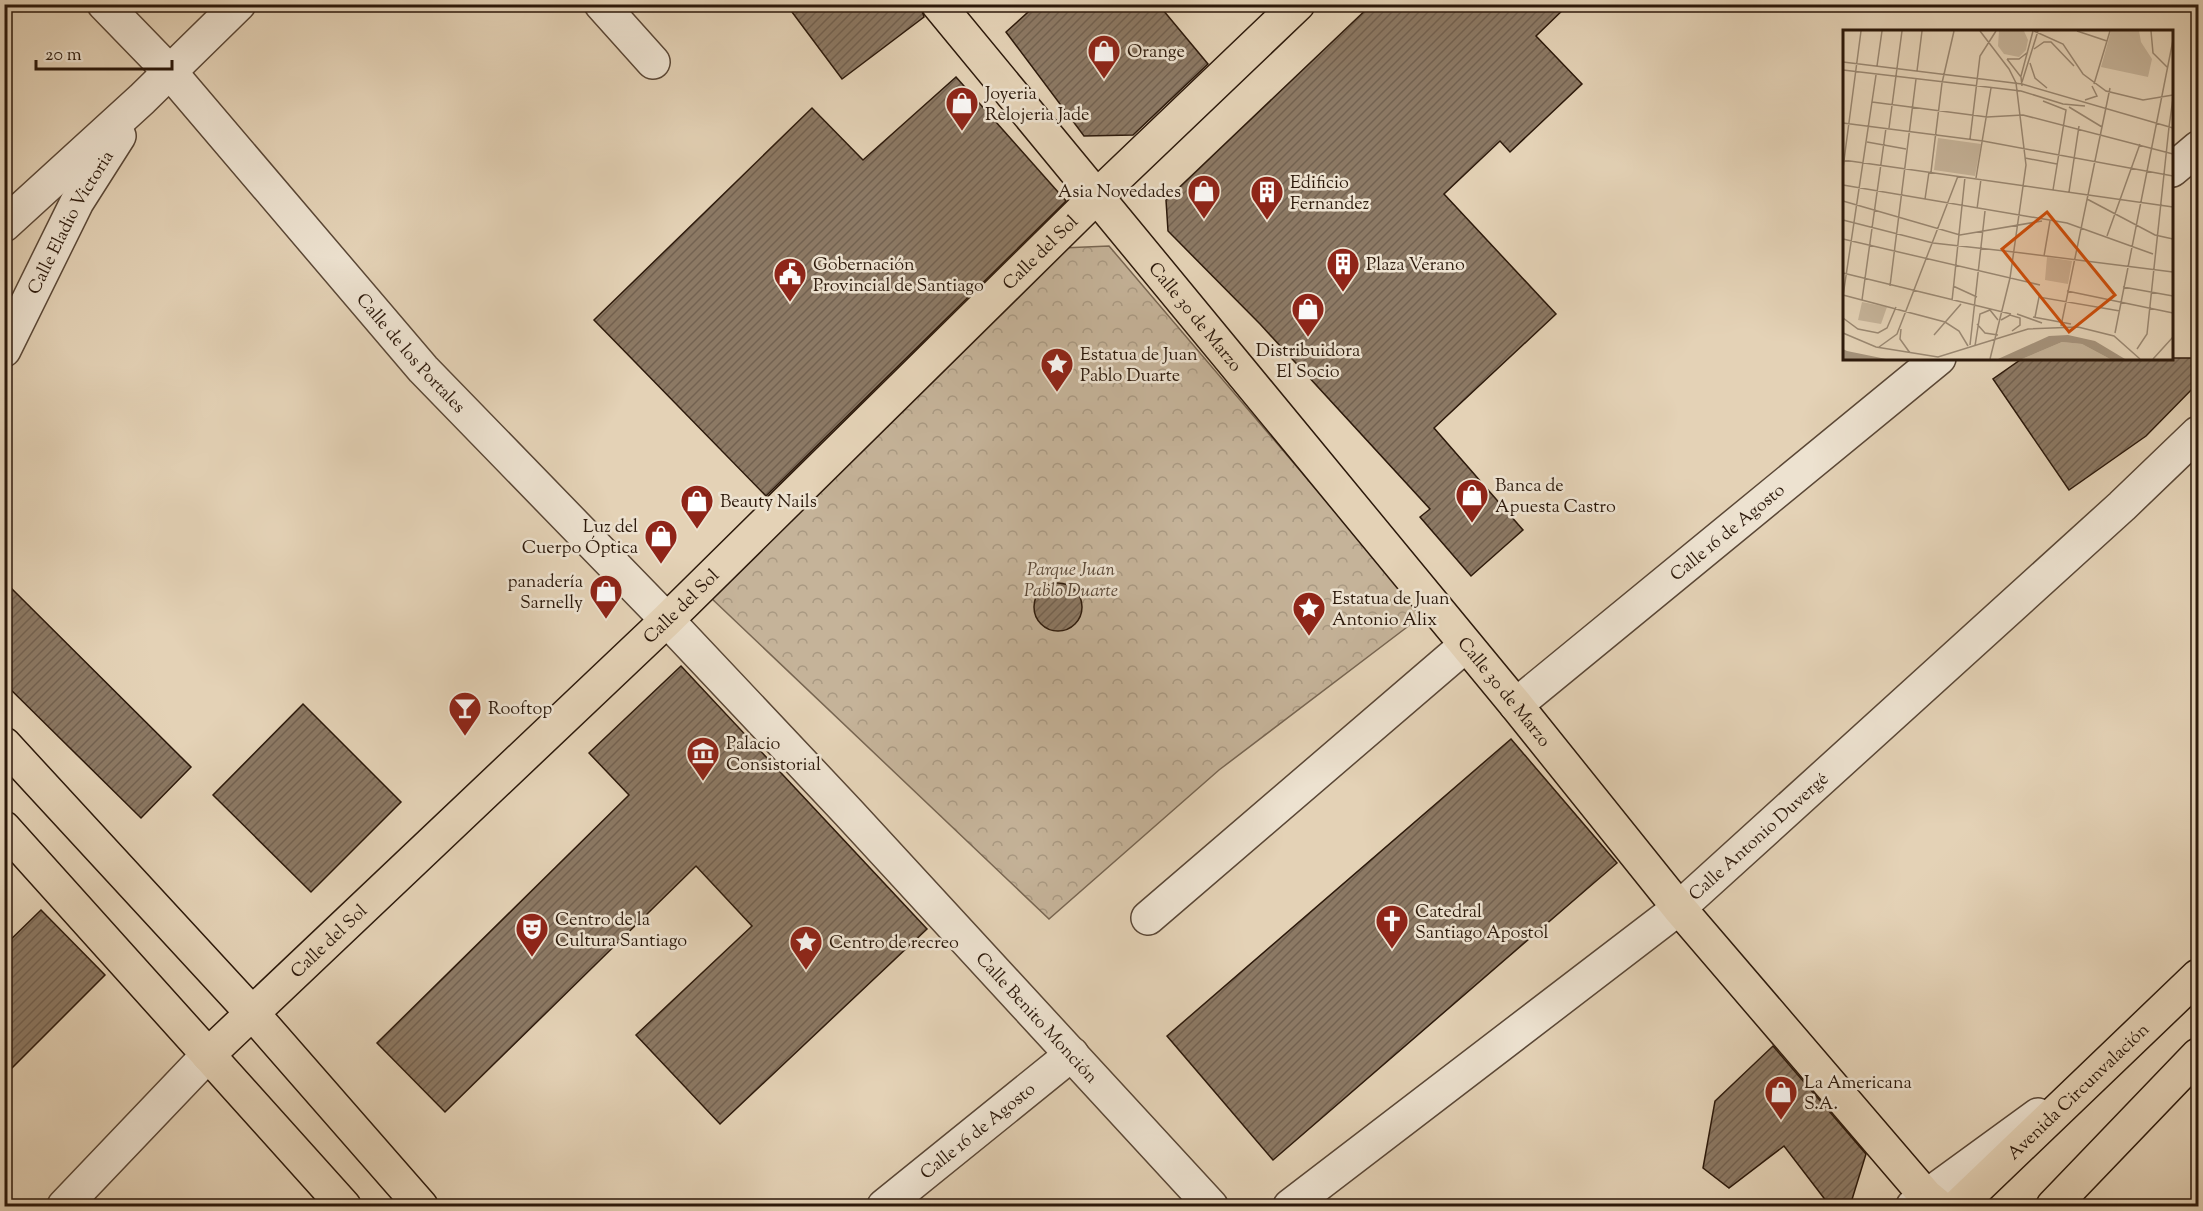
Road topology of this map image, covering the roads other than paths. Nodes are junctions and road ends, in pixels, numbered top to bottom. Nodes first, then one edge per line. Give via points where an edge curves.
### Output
1 (104, 4) edge
2 (239, 4) edge
3 (601, 4) edge
4 (938, 4) edge
5 (1298, 4) edge
6 (653, 62) dead end
7 (170, 72) junction
8 (142, 99) junction
9 (2199, 148) edge
10 (2173, 169) edge
11 (1096, 197) junction
12 (4, 225) edge
13 (5, 350) edge
14 (1937, 360) edge
15 (2199, 433) edge
16 (667, 620) junction
17 (1466, 645) junction
18 (1516, 705) junction
19 (4, 744) edge
20 (4, 828) edge
21 (1679, 908) junction
22 (1148, 918) dead end
23 (2199, 976) edge
24 (253, 1014) junction
25 (1072, 1054) junction
26 (208, 1055) junction
27 (2199, 1055) edge
28 (2103, 1068) junction
29 (1926, 1203) edge
30 (64, 1206) edge
31 (344, 1206) edge
32 (421, 1206) edge
33 (884, 1206) edge
34 (1211, 1206) edge
35 (1290, 1206) edge
36 (1958, 1206) edge
37 (2053, 1206) edge

1 - 7 street
2 - 7 street
3 - 6 street
4 - 11 main road, Calle 30 de Marzo
5 - 11 main road, Calle del Sol
7 - 8 street
7 - 16 street, Calle de los Portales via 423,369
8 - 12 street
8 - 13 street, Calle Eladio Victoria via 77,202
9 - 10 street
11 - 16 main road, Calle del Sol
11 - 17 main road, Calle 30 de Marzo
14 - 18 street, Calle 16 de Agosto
15 - 21 street, Calle Antonio Duvergé
16 - 24 main road, Calle del Sol
16 - 25 street, Calle Benito Monción
17 - 18 main road, Calle 30 de Marzo
17 - 22 street
18 - 21 main road, Calle 30 de Marzo
19 - 24 main road
20 - 26 main road
21 - 29 main road, Calle 30 de Marzo
21 - 35 street, Calle Antonio Duvergé
23 - 28 main road, Avenida Circunvalación
24 - 26 main road, Calle del Sol
24 - 32 main road
25 - 33 street, Calle 16 de Agosto
25 - 34 street, Calle Benito Monción
26 - 30 street, Calle del Sol
26 - 31 main road
27 - 37 main road
28 - 29 street
28 - 36 main road, Avenida Circunvalación

